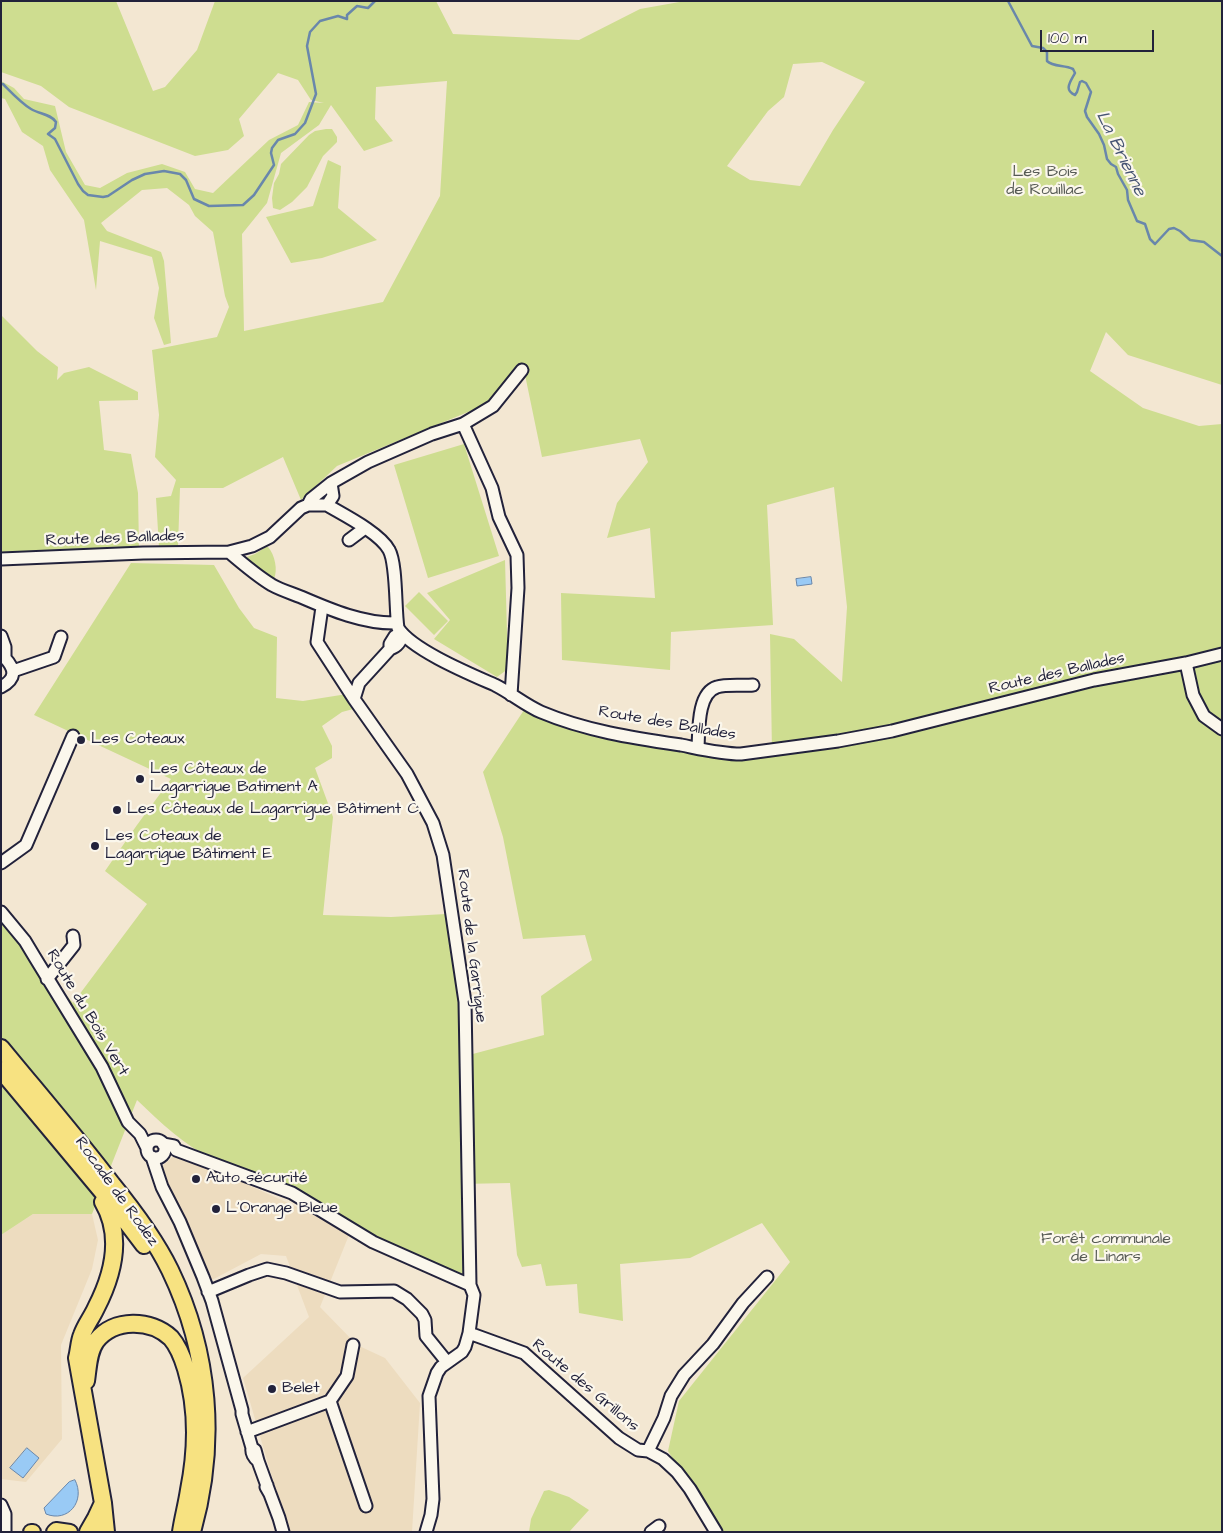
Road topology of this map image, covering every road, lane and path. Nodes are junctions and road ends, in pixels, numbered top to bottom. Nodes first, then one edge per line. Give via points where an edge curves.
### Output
1 (522, 370) dead end
2 (463, 424) junction
3 (332, 483) junction
4 (308, 505) junction
5 (327, 505) junction
6 (365, 528) junction
7 (349, 540) dead end
8 (229, 552) junction
9 (1, 559) edge
10 (322, 607) junction
11 (397, 623) junction
12 (402, 634) junction
13 (1, 636) edge
14 (62, 637) dead end
15 (1222, 654) edge
16 (3, 658) edge
17 (1186, 663) junction
18 (13, 671) junction
19 (512, 672) junction
20 (753, 685) dead end
21 (496, 686) junction
22 (1, 687) edge
23 (511, 694) junction
24 (354, 699) junction
25 (1222, 729) edge
26 (73, 736) dead end
27 (698, 748) junction
28 (1, 863) edge
29 (1, 912) edge
30 (73, 936) dead end
31 (47, 978) junction
32 (1, 1048) edge
33 (1, 1070) edge
34 (45, 1124) junction
35 (157, 1150) junction
36 (767, 1277) dead end
37 (470, 1285) junction
38 (208, 1292) junction
39 (469, 1333) junction
40 (353, 1345) dead end
41 (447, 1362) junction
42 (84, 1391) junction
43 (330, 1401) junction
44 (247, 1432) junction
45 (648, 1451) junction
46 (103, 1503) junction
47 (1, 1505) edge
48 (366, 1506) dead end
49 (5, 1532) edge
50 (54, 1532) edge
51 (70, 1532) edge
52 (88, 1532) edge
53 (106, 1532) edge
54 (182, 1532) edge
55 (192, 1532) edge
56 (283, 1532) edge
57 (426, 1532) edge
58 (716, 1532) edge

1 - 2 street, Route des Ballades via 492,406
2 - 3 street, Route des Ballades via 368,462
2 - 19 street via 492,488 499,518 517,555
3 - 4 street, Route des Ballades
3 - 5 street via 324,494
4 - 5 street
4 - 8 street, Route des Ballades via 270,536 252,546
5 - 6 street
6 - 7 street
6 - 11 street via 390,551
8 - 9 street, Route des Ballades
8 - 10 street via 273,585
10 - 11 street via 356,618
10 - 24 street, Route de la Garrigue via 317,642
11 - 12 street
12 - 21 street, Route des Ballades via 456,668
12 - 24 street via 395,636 390,649 359,684
13 - 16 street via 5,647
14 - 18 street via 54,657
15 - 17 street, Route des Ballades
16 - 18 street via 11,664
17 - 25 street via 1192,695 1204,716
17 - 27 street, Route des Ballades via 1094,680 892,731 741,754
18 - 22 street via 12,678
19 - 21 street
19 - 23 street
20 - 27 street via 717,687 707,693 702,704
21 - 23 street, Route des Ballades
23 - 27 street, Route des Ballades via 540,712 618,736
24 - 37 street, Route de la Garrigue via 423,801 443,855 465,1002
26 - 28 street via 26,845
29 - 31 street, Route du Bois Vert via 25,941
30 - 31 street via 74,945
31 - 35 street, Route du Bois Vert via 102,1067 128,1122
32 - 55 highway, Rocade de Rodez via 134,1212 170,1270 186,1309 202,1368 208,1433 205,1469
33 - 34 highway, Rocade de Rodez
34 - 42 highway via 97,1192 112,1222 115,1240 109,1280 82,1336 77,1358
34 - 54 highway, Rocade de Rodez via 143,1244 158,1269 186,1337 197,1394 199,1452 190,1509
35 - 37 street via 174,1146 176,1150 292,1193 373,1242
35 - 38 street via 157,1172 162,1187 186,1235
36 - 45 street via 684,1375 671,1396
37 - 39 street via 474,1296
38 - 41 street via 267,1270 286,1273 340,1292 394,1291 422,1314 426,1336
38 - 44 street
39 - 41 street via 462,1352
39 - 45 street, Route des Grillons via 524,1353 619,1438 638,1450
40 - 43 street via 347,1376
41 - 57 street via 437,1373 429,1396 433,1499
42 - 46 highway
42 - 54 highway via 90,1353 100,1337 115,1326 143,1324 160,1329 172,1340 186,1370 195,1422 194,1463
43 - 44 street
43 - 48 street
44 - 56 street
45 - 58 street, Route des Grillons via 677,1472
46 - 52 highway
46 - 53 highway
47 - 49 street via 5,1514
50 - 51 main road

